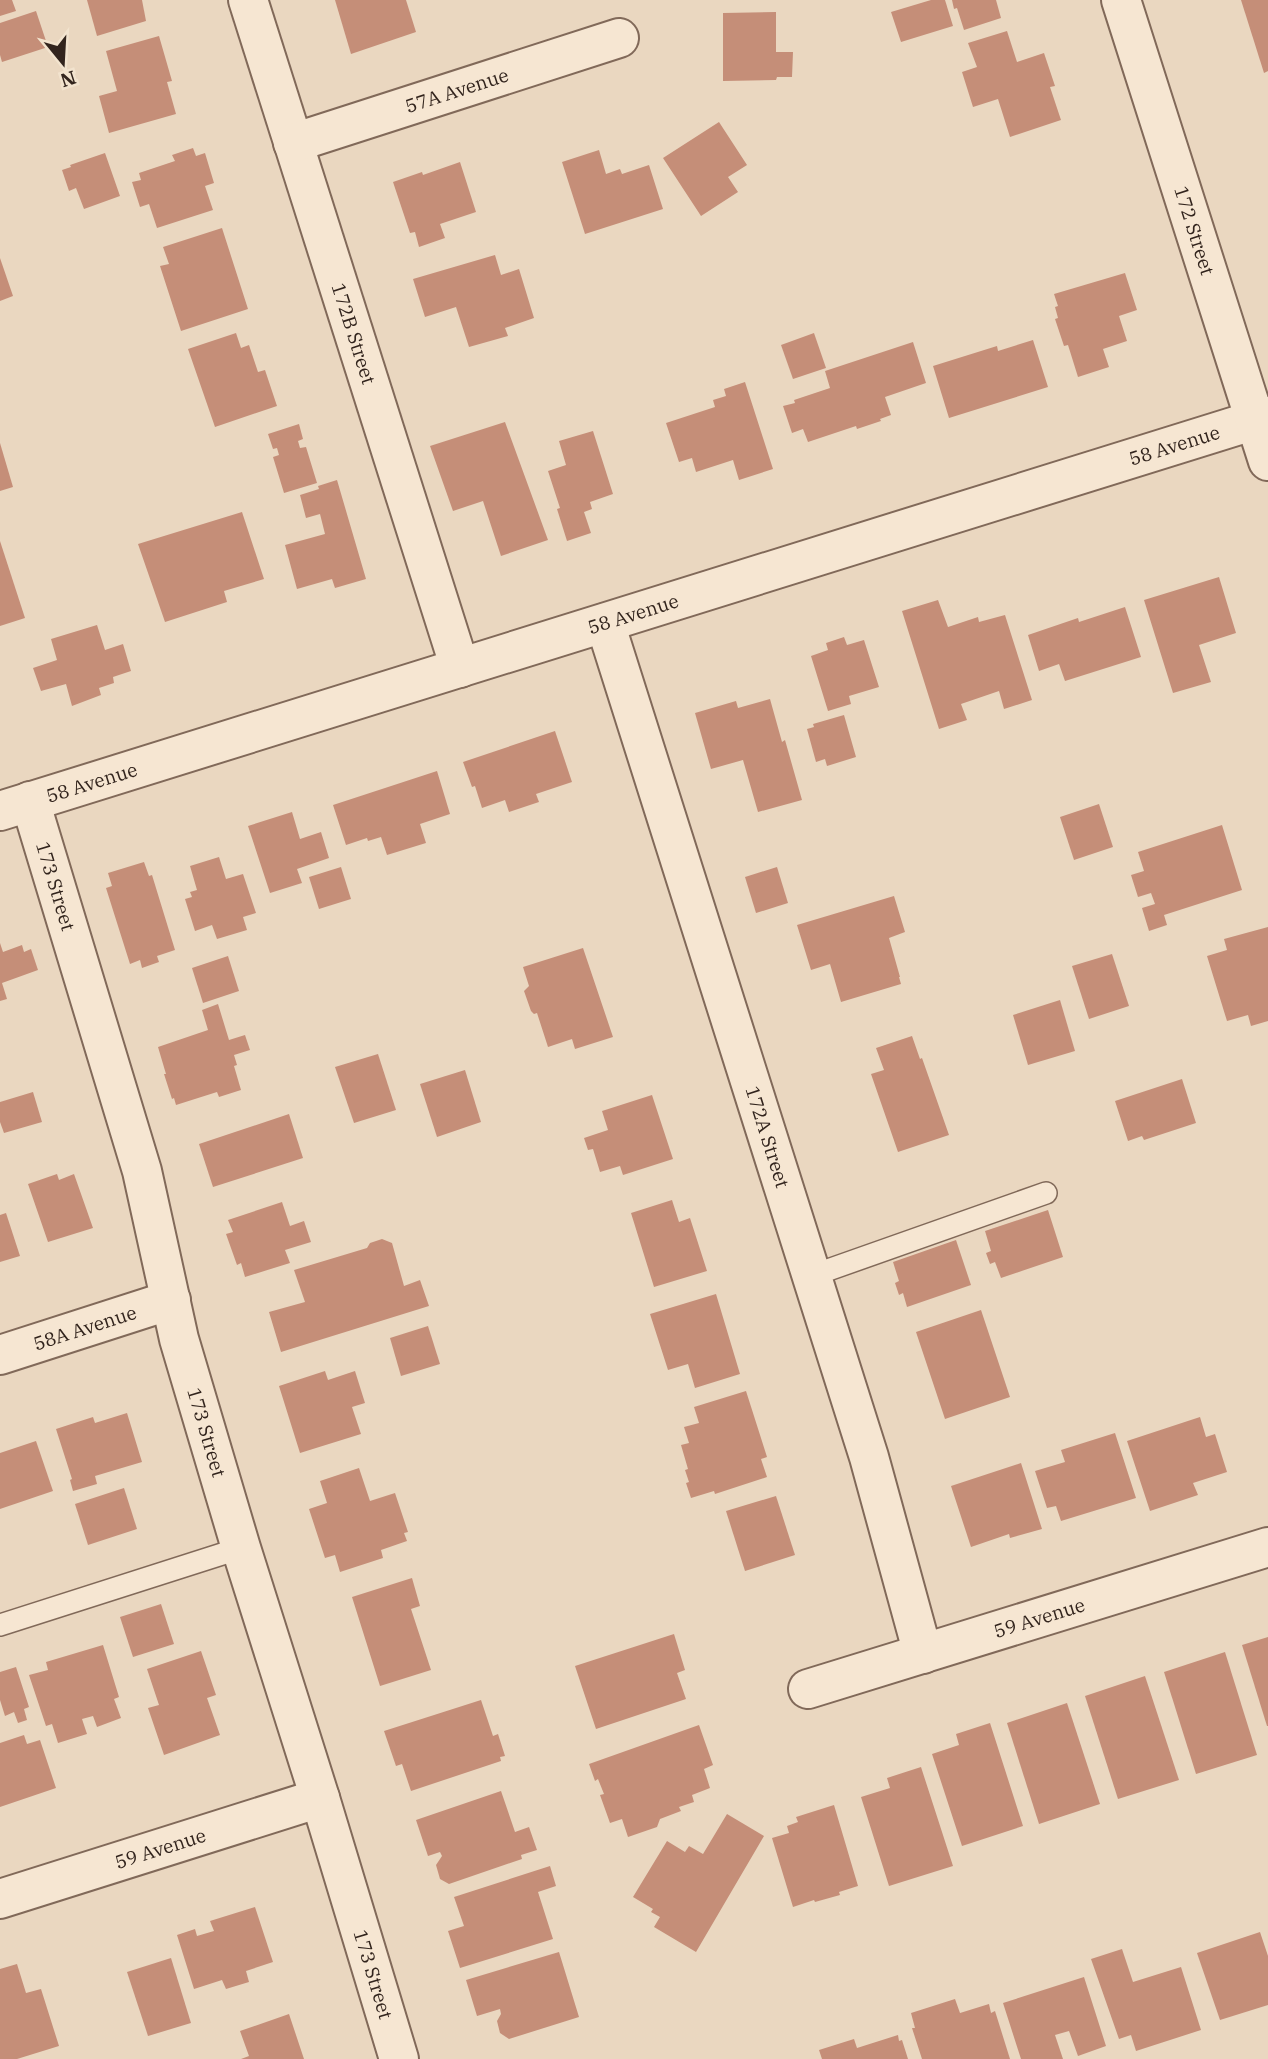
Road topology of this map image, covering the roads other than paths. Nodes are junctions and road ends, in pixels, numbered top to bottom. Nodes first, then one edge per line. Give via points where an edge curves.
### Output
1 (248, 0) edge
2 (1121, 0) edge
3 (619, 38) dead end
4 (293, 143) junction
5 (1262, 418) edge
6 (1268, 461) edge
7 (604, 623) junction
8 (460, 668) junction
9 (15, 806) edge
10 (1046, 1193) dead end
11 (811, 1276) junction
12 (170, 1300) junction
13 (0, 1355) edge
14 (1268, 1547) edge
15 (241, 1548) junction
16 (0, 1625) edge
17 (923, 1654) junction
18 (808, 1689) dead end
19 (320, 1798) junction
20 (0, 1899) edge
21 (399, 2059) edge

1 - 4 street, 172B Street
2 - 5 street, 172 Street
3 - 4 street, 57A Avenue
4 - 8 street, 172B Street
5 - 6 street, 172 Street
5 - 7 street, 58 Avenue
7 - 8 street, 58 Avenue
7 - 11 street, 172A Street
8 - 9 street, 58 Avenue
9 - 12 street, 173 Street via 142,1171
10 - 11 lane
11 - 17 street, 172A Street via 869,1457
12 - 13 street, 58A Avenue
12 - 15 street, 173 Street
14 - 17 street, 59 Avenue
15 - 16 lane
15 - 19 street, 173 Street
17 - 18 street, 59 Avenue
19 - 20 street, 59 Avenue
19 - 21 street, 173 Street

